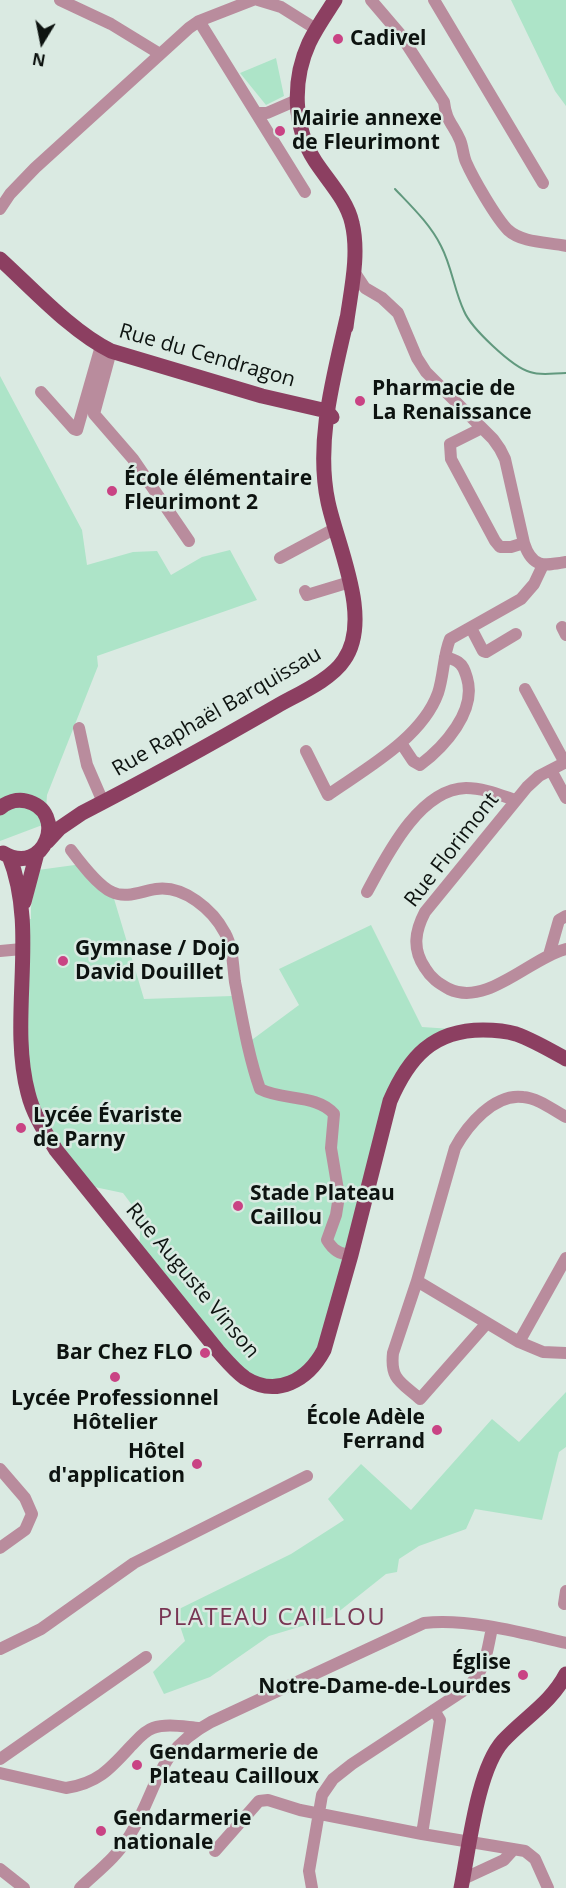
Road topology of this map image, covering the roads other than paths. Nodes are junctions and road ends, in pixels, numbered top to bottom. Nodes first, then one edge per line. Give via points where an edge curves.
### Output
1 (60, 0) edge
2 (253, 0) edge
3 (258, 0) edge
4 (324, 0) edge
5 (335, 0) edge
6 (371, 0) edge
7 (434, 0) edge
8 (199, 21) junction
9 (313, 27) junction
10 (160, 54) junction
11 (297, 98) junction
12 (257, 113) junction
13 (543, 183) dead end
14 (305, 192) dead end
15 (0, 209) edge
16 (566, 246) edge
17 (0, 260) edge
18 (353, 270) junction
19 (382, 298) junction
20 (349, 299) junction
21 (347, 318) junction
22 (106, 349) junction
23 (79, 382) dead end
24 (89, 391) junction
25 (41, 392) dead end
26 (327, 411) junction
27 (482, 428) junction
28 (336, 527) junction
29 (189, 541) dead end
30 (524, 543) junction
31 (280, 558) dead end
32 (566, 562) edge
33 (543, 565) junction
34 (350, 582) junction
35 (305, 591) dead end
36 (471, 628) junction
37 (516, 634) dead end
38 (445, 657) junction
39 (525, 689) dead end
40 (79, 728) dead end
41 (401, 743) junction
42 (306, 751) dead end
43 (566, 762) edge
44 (551, 770) junction
45 (566, 798) edge
46 (515, 800) junction
47 (103, 802) junction
48 (0, 808) edge
49 (42, 810) junction
50 (82, 813) junction
51 (42, 847) junction
52 (71, 850) dead end
53 (4, 854) edge
54 (367, 892) dead end
55 (566, 916) edge
56 (21, 920) junction
57 (22, 949) junction
58 (566, 949) edge
59 (0, 951) edge
60 (549, 955) junction
61 (566, 1059) edge
62 (566, 1118) edge
63 (351, 1255) junction
64 (566, 1258) edge
65 (417, 1281) junction
66 (487, 1323) junction
67 (519, 1342) junction
68 (566, 1353) edge
69 (0, 1469) edge
70 (307, 1476) dead end
71 (0, 1548) edge
72 (566, 1591) edge
73 (564, 1604) dead end
74 (492, 1628) junction
75 (566, 1634) edge
76 (540, 1636) junction
77 (566, 1643) edge
78 (0, 1649) edge
79 (146, 1657) dead end
80 (566, 1674) edge
81 (434, 1710) junction
82 (175, 1726) junction
83 (200, 1728) junction
84 (14, 1750) junction
85 (172, 1753) junction
86 (0, 1759) edge
87 (0, 1773) edge
88 (19, 1776) junction
89 (318, 1814) junction
90 (422, 1834) junction
91 (471, 1842) junction
92 (514, 1849) junction
93 (215, 1851) dead end
94 (0, 1869) edge
95 (462, 1884) edge
96 (25, 1887) edge
97 (80, 1887) edge
98 (312, 1888) edge
99 (548, 1888) edge

1 - 10 street via 111,24
2 - 8 street
3 - 9 street via 281,7
4 - 9 main road, Rue Raphaël Barquissau
5 - 9 main road, Rue Raphaël Barquissau
6 - 16 street via 400,34 444,102 445,115 459,137 465,160 508,230 535,241
7 - 13 street
8 - 10 street
8 - 12 street
9 - 11 main road, Rue Raphaël Barquissau via 298,46 294,62
10 - 15 street via 35,168
11 - 12 street via 267,113
11 - 18 main road, Rue Raphaël Barquissau via 301,130 352,223 356,243
12 - 14 street
17 - 22 main road, Rue du Cendragon
18 - 19 street via 365,288
18 - 20 main road, Rue Raphaël Barquissau
19 - 20 street via 364,295
19 - 27 street via 398,313 426,372
20 - 21 main road, Rue Raphaël Barquissau
21 - 26 main road, Rue Raphaël Barquissau
21 - 28 main road, Rue Raphaël Barquissau via 336,417
22 - 24 street
22 - 26 main road, Rue du Cendragon via 262,396
22 - 29 street via 94,414 133,459
23 - 24 street
24 - 25 street via 77,430
26 - 28 main road via 332,417 330,482
27 - 30 street via 505,459
27 - 30 street via 450,444 451,459 500,547
28 - 31 street
28 - 34 main road, Rue Raphaël Barquissau
30 - 33 street via 532,560
32 - 33 street
33 - 36 street via 529,592
34 - 35 street via 307,595
34 - 47 main road, Rue Raphaël Barquissau via 354,633 345,660 336,671
36 - 37 street via 486,652
36 - 38 street via 450,639
38 - 41 street via 432,704 412,734
38 - 41 street via 458,662 469,684 461,718 442,745 420,765
39 - 43 street
40 - 47 street via 87,765
41 - 42 street via 328,795
43 - 44 street, Rue Florimont
44 - 45 street
44 - 46 street, Rue Florimont via 539,776
46 - 54 street via 463,788 429,803 397,838
46 - 60 street, Rue Florimont via 425,912 415,938 417,951 429,976 456,992 470,994
47 - 50 main road, Rue Raphaël Barquissau
48 - 49 main road, Rue Raphaël Barquissau via 19,800
49 - 50 main road, Rue Raphaël Barquissau via 60,815
49 - 51 main road via 49,825
50 - 51 main road, Rue Raphaël Barquissau
51 - 53 main road via 28,858
51 - 56 main road, Rue Auguste Vinson via 31,872
52 - 63 street via 112,892 129,894 159,888 180,892 210,911 218,922 227,936 260,1089 317,1102 334,1114 331,1148 339,1196 327,1240 342,1254
53 - 56 main road, Rue Auguste Vinson via 16,875
55 - 60 street via 559,920
56 - 57 main road, Rue Auguste Vinson
57 - 59 street
57 - 63 main road, Rue Auguste Vinson via 21,1054 28,1094 39,1121 56,1150 218,1351 244,1377 274,1387 299,1379 316,1364 324,1350
58 - 60 street, Rue Florimont
61 - 63 main road, Rue Auguste Vinson via 515,1033 492,1030 451,1034 423,1051 400,1077 390,1101
62 - 65 street via 522,1096 495,1103 478,1117 455,1148
64 - 67 street
65 - 66 street
65 - 66 street via 392,1366 393,1376 420,1399
66 - 67 street
67 - 68 street via 543,1352
69 - 71 street via 25,1498 32,1514 25,1530
70 - 78 street via 134,1563 41,1629
72 - 73 street
74 - 76 street
74 - 81 street via 479,1676
74 - 83 street via 454,1622 424,1623
75 - 76 street
76 - 77 street
79 - 84 street
80 - 91 main road via 560,1687 504,1740 490,1761
81 - 89 street via 333,1779 322,1796
81 - 90 street via 440,1720
82 - 83 street
82 - 85 street
82 - 88 street via 152,1729 139,1737 101,1777 84,1783 66,1788
83 - 85 street
84 - 86 street
84 - 88 street via 6,1760
85 - 97 street via 129,1837 104,1868
87 - 88 street
89 - 90 street
89 - 93 street via 260,1801
89 - 98 street via 309,1871
90 - 91 street
91 - 92 street
91 - 95 main road
92 - 95 street via 504,1860
92 - 99 street via 531,1854
94 - 96 street

